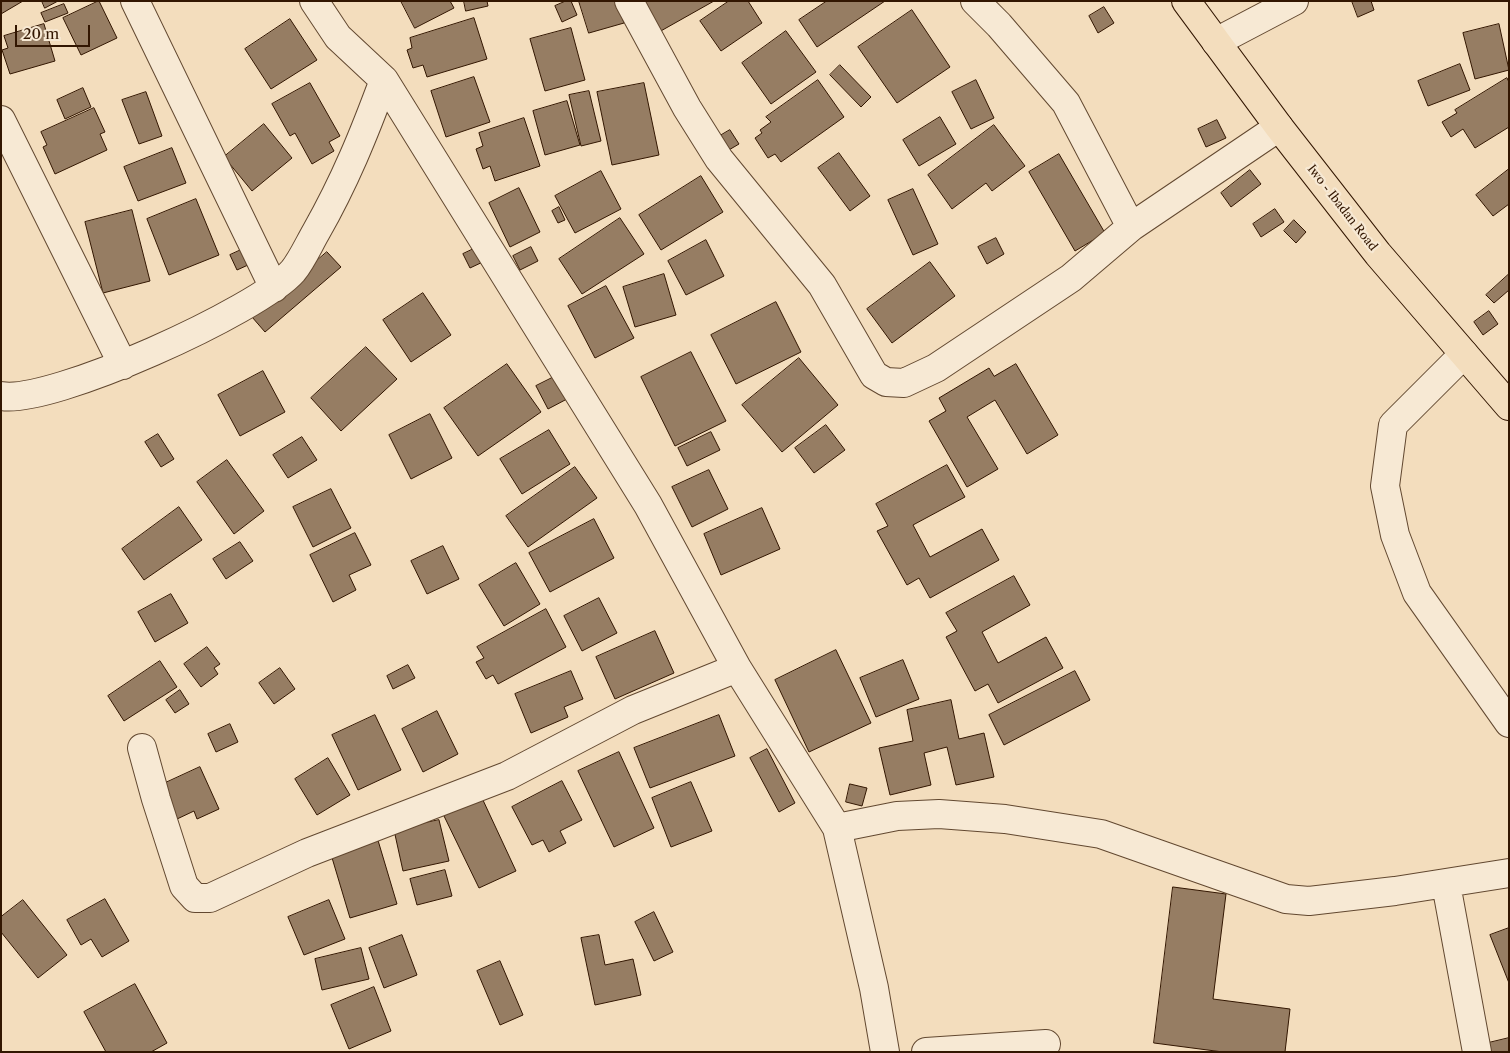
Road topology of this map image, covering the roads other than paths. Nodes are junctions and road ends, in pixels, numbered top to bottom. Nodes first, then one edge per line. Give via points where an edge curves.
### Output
1 (135, 1) edge
2 (314, 1) edge
3 (629, 1) edge
4 (975, 1) edge
5 (1186, 1) edge
6 (1294, 1) edge
7 (1216, 42) junction
8 (384, 80) junction
9 (1, 120) edge
10 (1279, 127) junction
11 (1131, 227) junction
12 (274, 288) junction
13 (1464, 354) junction
14 (123, 365) junction
15 (1, 396) edge
16 (1509, 406) edge
17 (737, 668) junction
18 (1509, 723) edge
19 (142, 748) dead end
20 (837, 828) junction
21 (1509, 873) edge
22 (1446, 884) junction
23 (1046, 1044) dead end
24 (885, 1052) edge
25 (926, 1052) edge
26 (1477, 1052) edge

1 - 12 street
2 - 8 street via 338,37
3 - 11 street via 719,159 822,285 874,375 886,382 904,383 936,368 1071,278
4 - 11 street via 1000,25 1066,103
5 - 7 main road, Iwo - Ibadan Road
6 - 7 street
7 - 10 main road, Iwo - Ibadan Road
8 - 12 street via 358,151 335,198 294,270
8 - 17 street via 648,505
9 - 14 street
10 - 11 street
10 - 13 main road, Iwo - Ibadan Road via 1378,254
12 - 14 street via 233,313
13 - 16 main road, Iwo - Ibadan Road
13 - 18 street via 1393,426 1385,486 1394,535 1417,593
14 - 15 street via 39,394 11,398
17 - 19 street via 633,710 507,776 307,853 210,898 195,898 184,886
17 - 20 street
20 - 22 street via 896,816 939,814 1005,819 1101,834 1286,899 1309,901
20 - 24 street via 872,979
21 - 22 street
22 - 26 street
23 - 25 street

